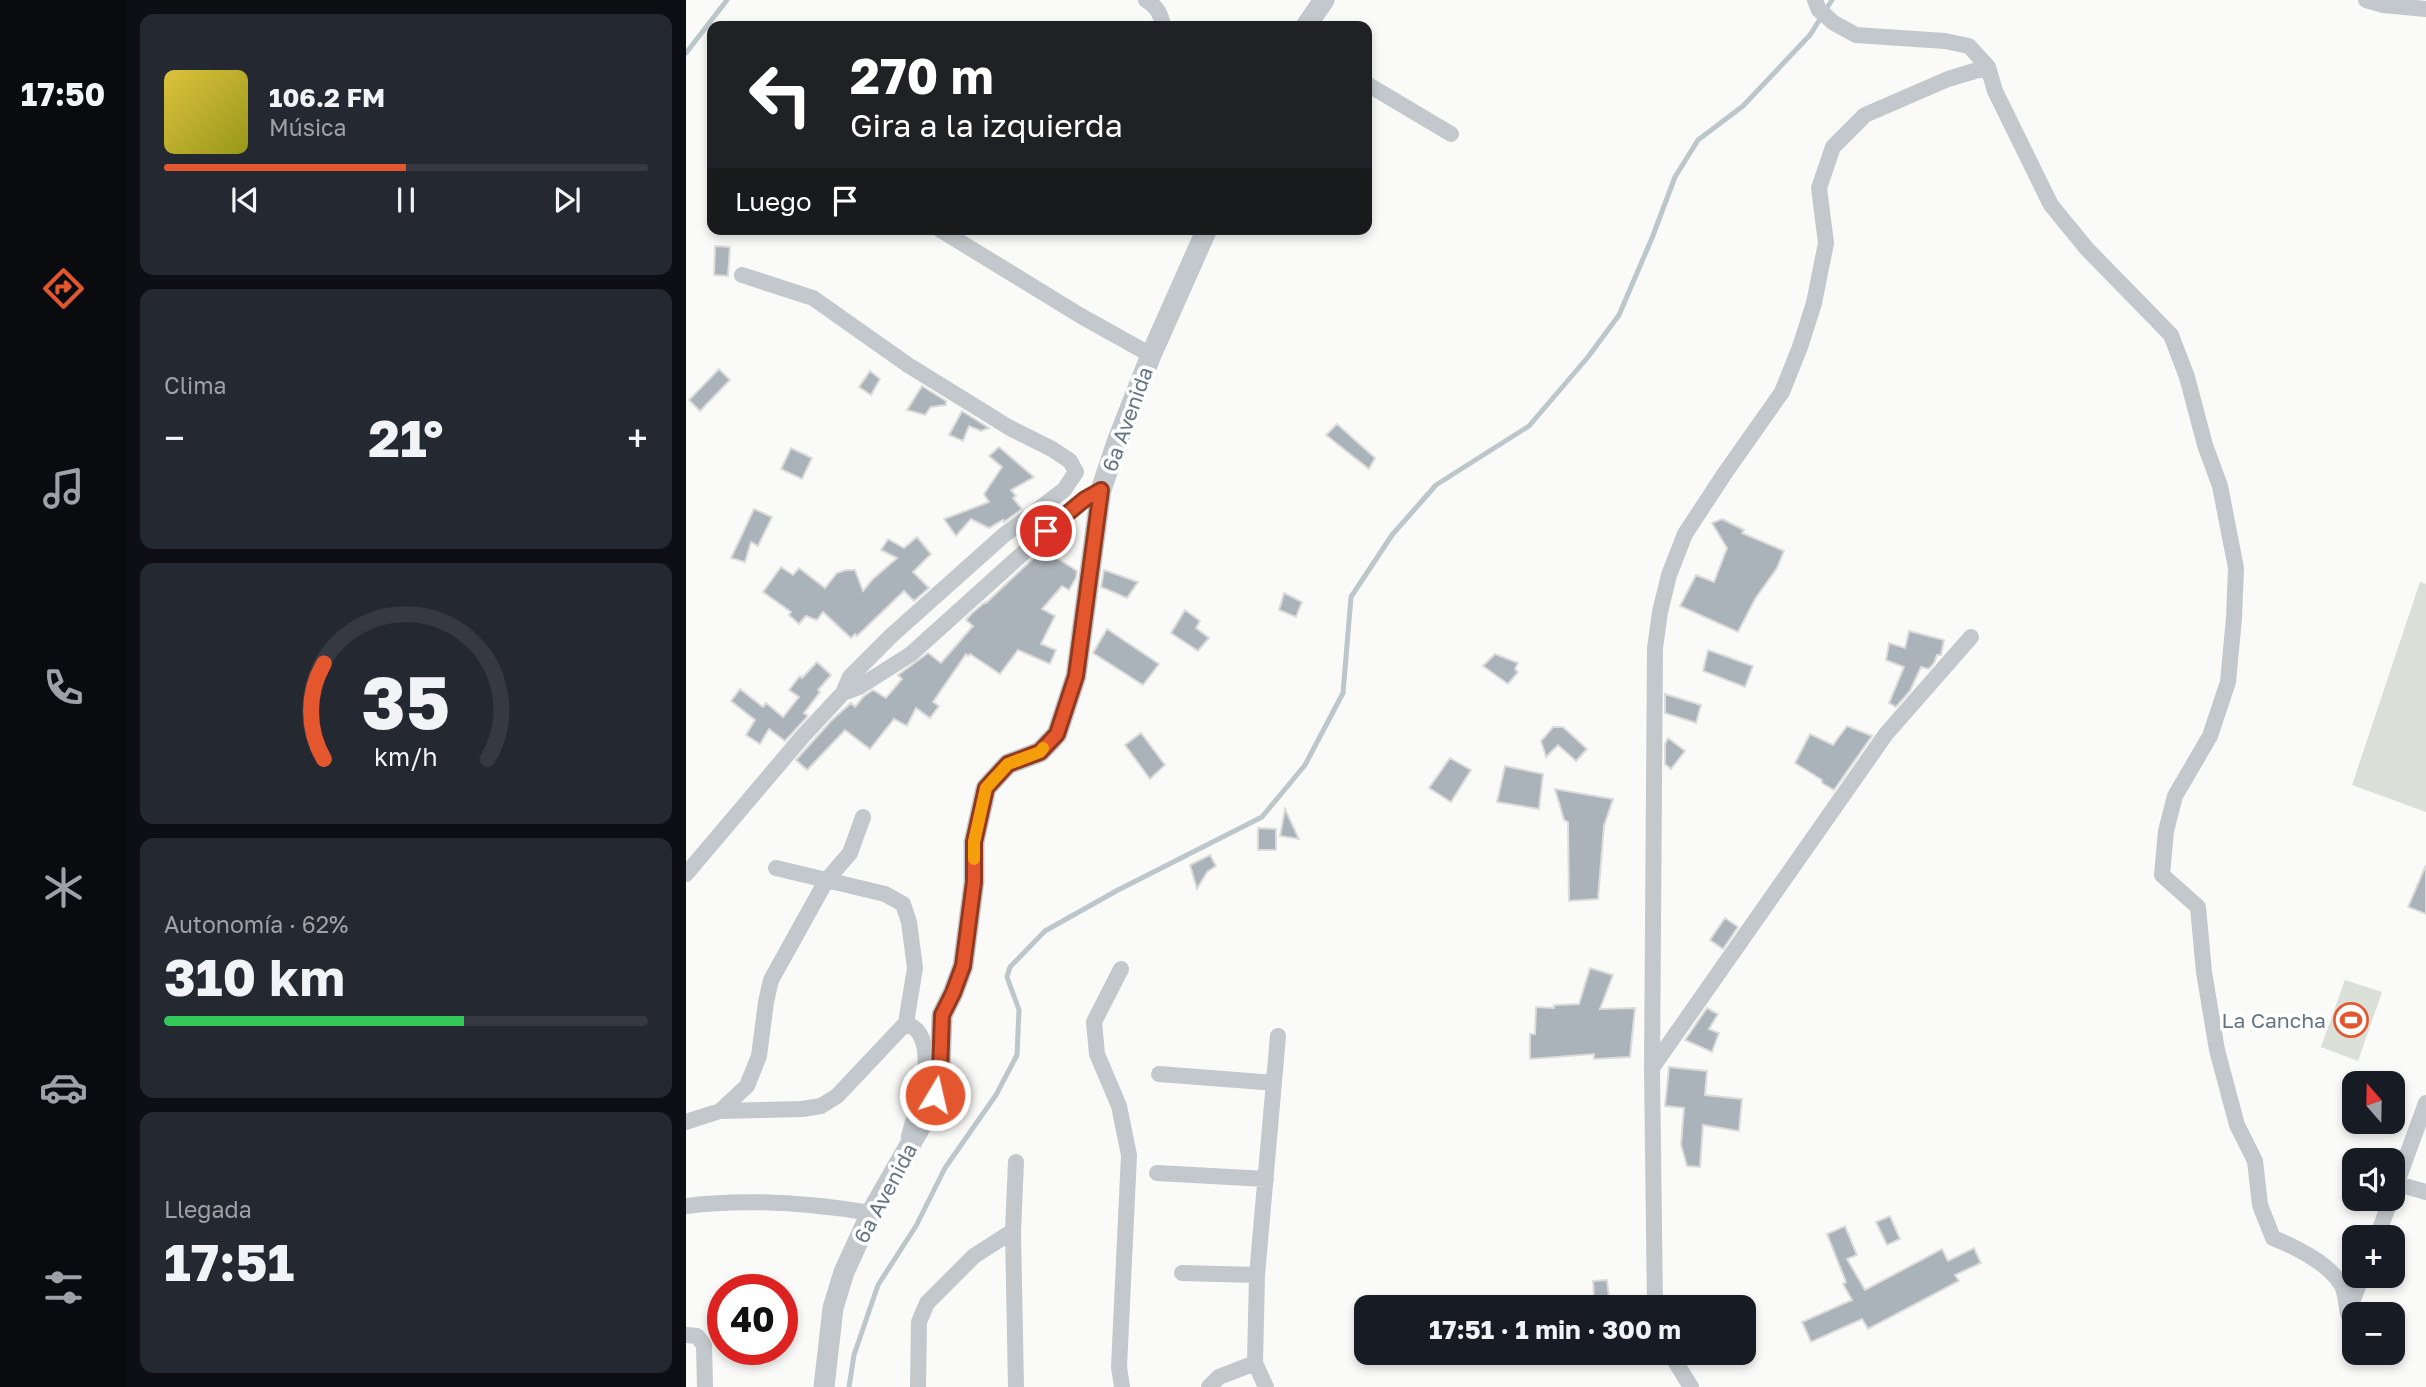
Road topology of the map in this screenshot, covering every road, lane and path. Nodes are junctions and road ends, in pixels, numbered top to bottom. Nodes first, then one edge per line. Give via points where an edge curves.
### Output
1 (1146, 0) edge
2 (1324, 0) edge
3 (2365, 0) edge
4 (1817, 5) edge
5 (2426, 9) edge
6 (1162, 21) edge
7 (1309, 21) edge
8 (1988, 67) junction
9 (1372, 87) edge
10 (1451, 134) dead end
11 (949, 235) edge
12 (1204, 235) edge
13 (742, 275) dead end
14 (1151, 355) junction
15 (1064, 490) junction
16 (1093, 495) junction
17 (1971, 638) dead end
18 (843, 693) junction
19 (863, 817) dead end
20 (776, 868) dead end
21 (686, 874) edge
22 (826, 881) junction
23 (1121, 969) dead end
24 (906, 1023) junction
25 (1278, 1036) dead end
26 (1652, 1069) junction
27 (1159, 1074) dead end
28 (1274, 1083) junction
29 (2426, 1104) edge
30 (720, 1111) junction
31 (686, 1122) edge
32 (905, 1152) junction
33 (1016, 1162) dead end
34 (2405, 1164) edge
35 (1157, 1173) dead end
36 (1266, 1179) junction
37 (2405, 1186) edge
38 (2426, 1192) edge
39 (686, 1206) edge
40 (871, 1213) junction
41 (1013, 1231) junction
42 (1182, 1273) dead end
43 (1257, 1275) junction
44 (2342, 1286) edge
45 (2343, 1288) edge
46 (2358, 1288) edge
47 (1655, 1295) edge
48 (686, 1335) edge
49 (1255, 1363) junction
50 (1677, 1365) edge
51 (705, 1387) edge
52 (824, 1387) edge
53 (918, 1387) edge
54 (1016, 1387) edge
55 (1122, 1387) edge
56 (1209, 1387) edge
57 (1266, 1387) edge
58 (1691, 1387) edge

1 - 6 street
2 - 7 street
3 - 5 street
4 - 8 street via 1834,23 1856,36 1945,40 1969,46
8 - 26 street via 1948,79 1865,116 1833,147 1819,188 1826,243 1814,303 1783,392 1685,534 1669,575 1655,648
8 - 44 street via 1994,92 2051,205 2171,335 2220,486 2236,568 2228,682 2210,736 2175,796 2162,875 2198,907 2217,1050 2237,1125 2255,1161 2260,1205 2273,1238 2300,1249
9 - 10 street
11 - 14 street
12 - 14 street, 6a Avenida
13 - 15 street via 813,298 908,365 1070,461 1076,472
14 - 16 street, 6a Avenida
15 - 16 street
15 - 18 street via 1004,535 892,635 850,677
16 - 18 street via 911,654
16 - 32 street, 6a Avenida via 1076,676 1057,734 1040,752 1008,764 986,788 974,842 974,882 963,966 942,1015 938,1084 926,1117
17 - 26 street via 1886,734
18 - 21 street
19 - 22 street via 850,853
20 - 22 street
22 - 24 street via 885,894 903,904 915,968
22 - 30 street via 771,980 760,1056 747,1086
23 - 55 street via 1094,1022 1097,1054 1119,1106 1129,1155 1119,1367
24 - 30 street via 837,1096 821,1106
24 - 32 street via 919,1031 926,1065
25 - 28 street
26 - 47 street
27 - 28 street
28 - 36 street
29 - 34 street
30 - 31 street
32 - 40 street, 6a Avenida
33 - 41 street
35 - 36 street
36 - 43 street
37 - 38 street
39 - 40 street via 770,1202
40 - 52 street, 6a Avenida via 833,1308
41 - 53 street via 974,1256 927,1303 919,1322
41 - 54 street
42 - 43 street
43 - 49 street
45 - 46 street via 2348,1314
48 - 51 street via 697,1336 704,1345
49 - 56 street via 1219,1377
49 - 57 street
50 - 58 street

